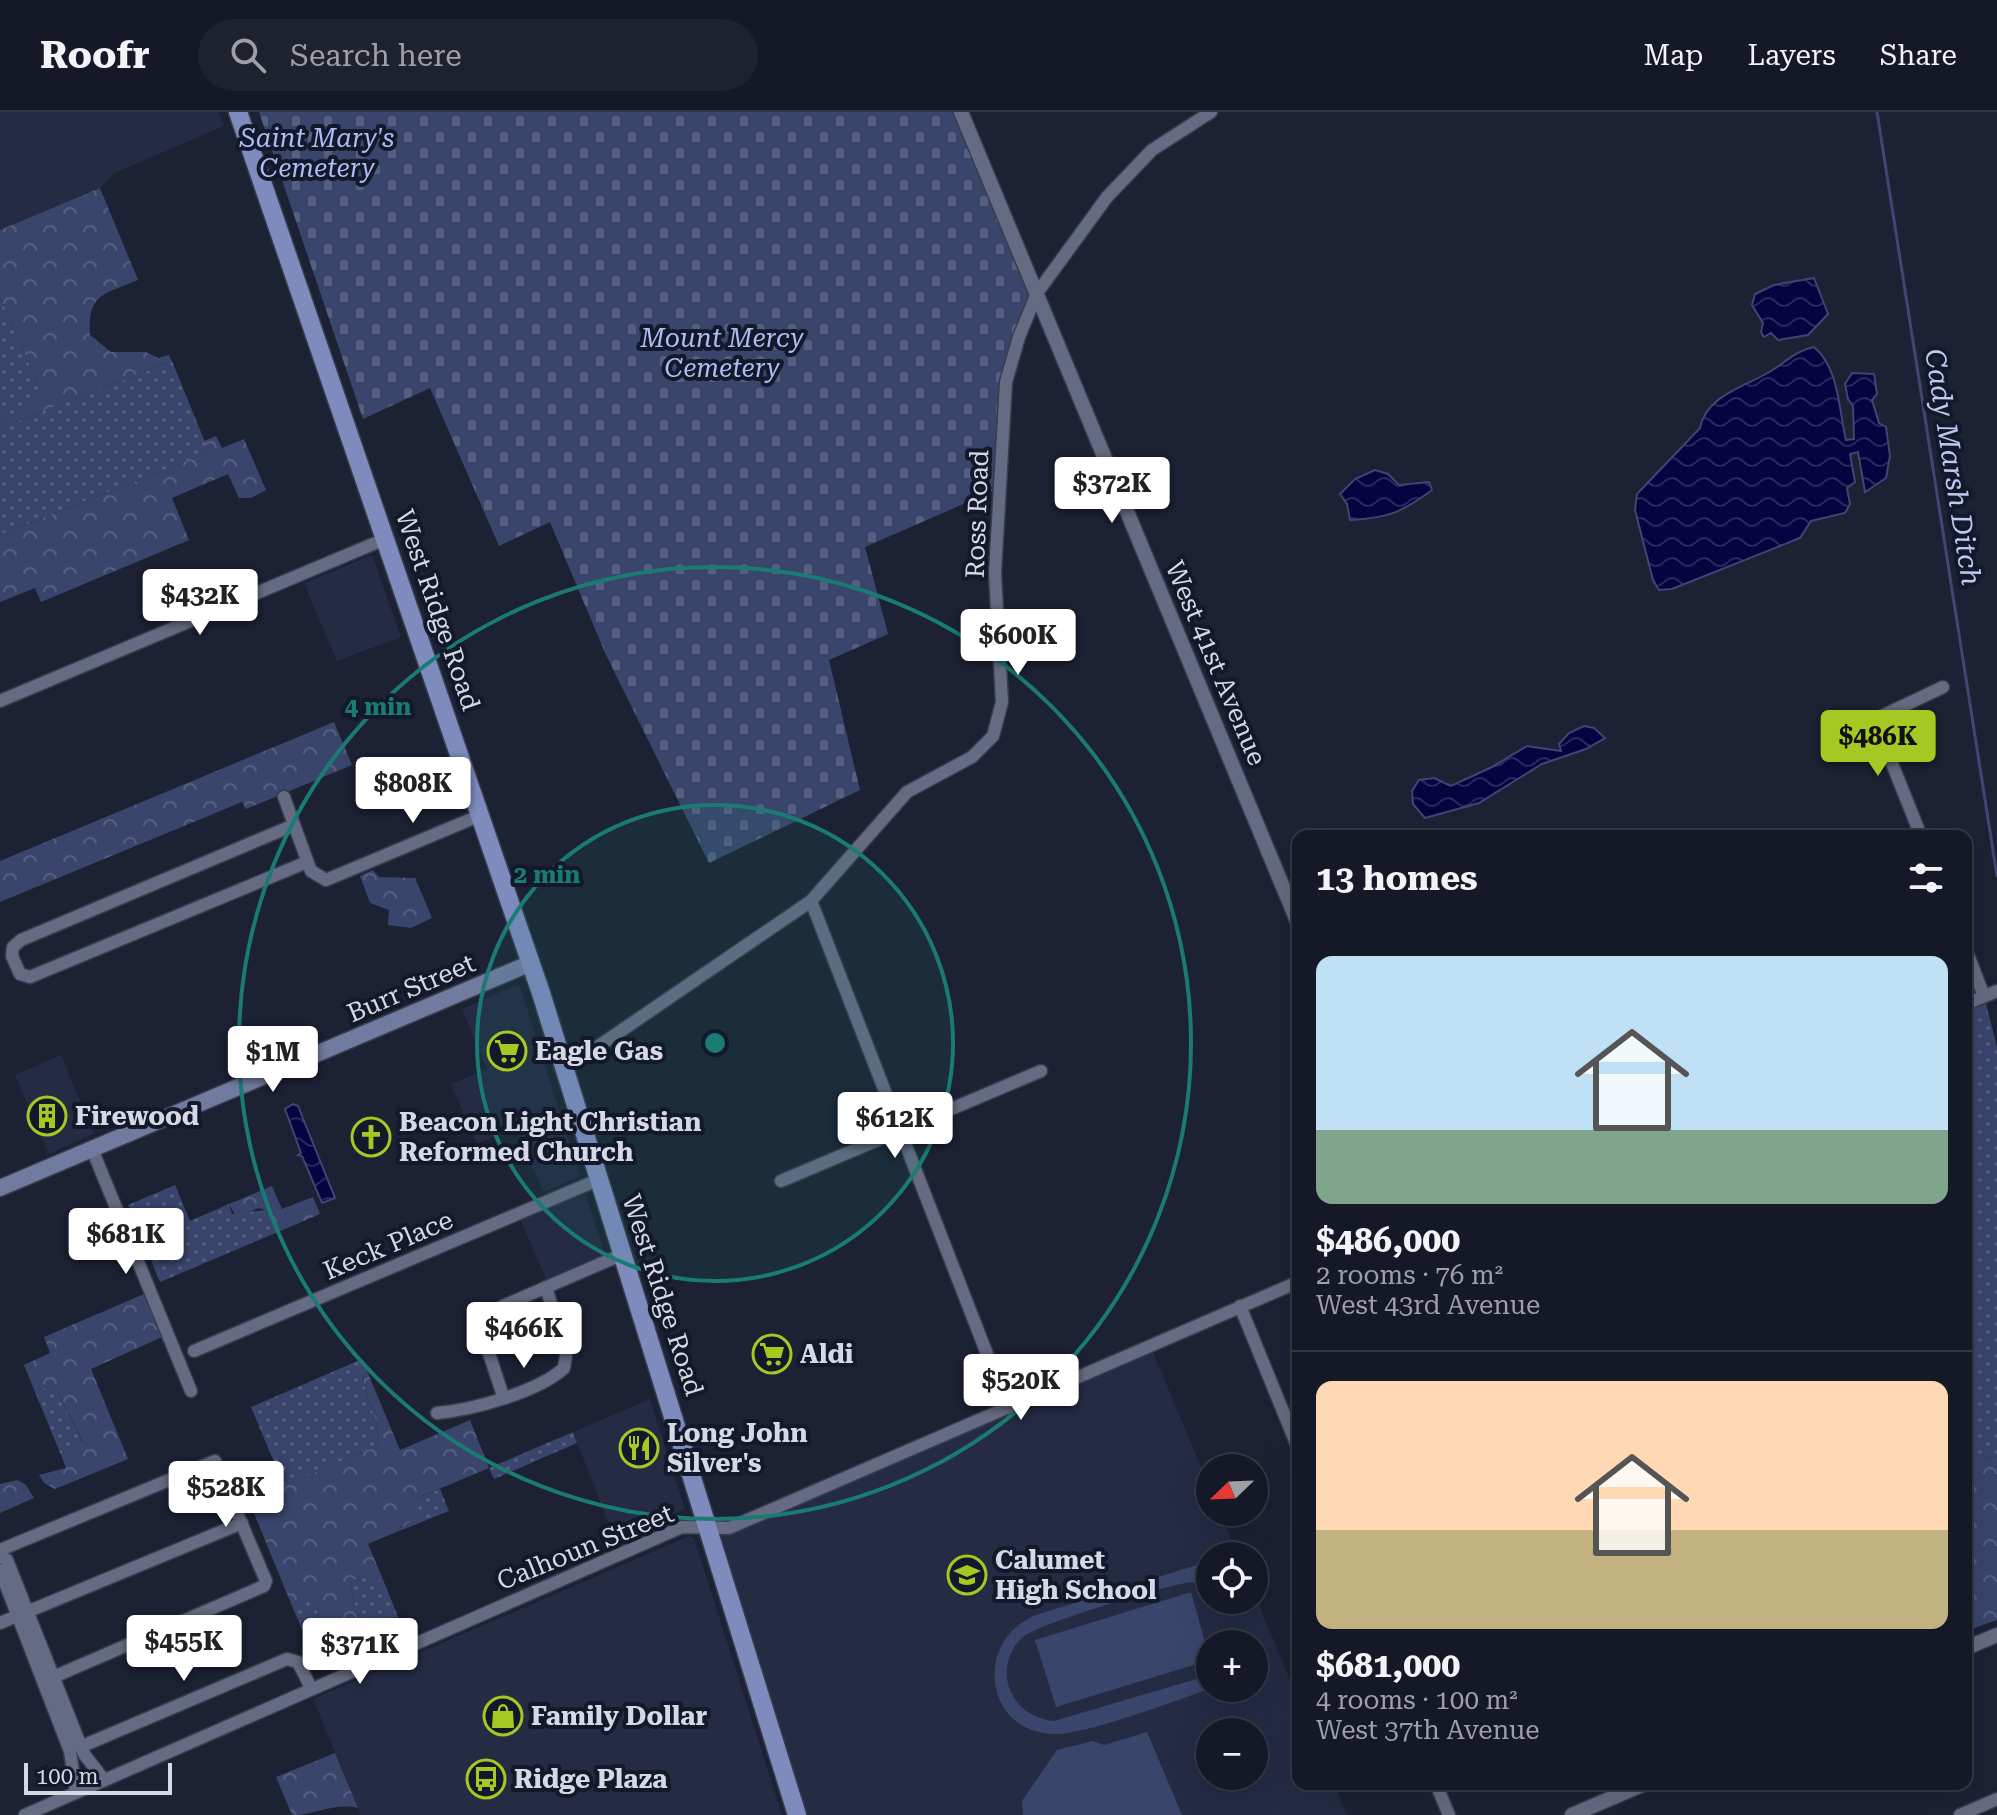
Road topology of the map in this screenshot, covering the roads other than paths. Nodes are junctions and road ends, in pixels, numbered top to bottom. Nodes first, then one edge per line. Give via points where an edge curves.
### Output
1 (238, 112) edge
2 (961, 112) edge
3 (1211, 112) edge
4 (1037, 293) junction
5 (385, 539) junction
6 (1943, 687) dead end
7 (0, 701) edge
8 (284, 797) dead end
9 (481, 815) junction
10 (294, 825) junction
11 (1919, 830) edge
12 (307, 862) junction
13 (811, 901) junction
14 (1292, 909) edge
15 (531, 963) junction
16 (1972, 965) edge
17 (1997, 991) edge
18 (1984, 996) junction
19 (1972, 1001) edge
20 (565, 1069) junction
21 (1041, 1071) dead end
22 (903, 1131) junction
23 (92, 1149) junction
24 (600, 1179) junction
25 (781, 1181) dead end
26 (0, 1188) edge
27 (623, 1254) junction
28 (1292, 1284) edge
29 (546, 1287) junction
30 (1240, 1306) junction
31 (194, 1351) dead end
32 (191, 1391) dead end
33 (503, 1396) junction
34 (1008, 1408) junction
35 (437, 1413) dead end
36 (1292, 1433) edge
37 (242, 1523) junction
38 (710, 1527) junction
39 (0, 1553) edge
40 (0, 1570) edge
41 (22, 1613) junction
42 (0, 1623) edge
43 (1997, 1635) edge
44 (1972, 1645) edge
45 (48, 1679) junction
46 (311, 1688) junction
47 (80, 1747) junction
48 (104, 1780) junction
49 (1439, 1790) edge
50 (1630, 1790) edge
51 (76, 1792) junction
52 (1997, 1799) edge
53 (25, 1815) edge
54 (797, 1815) edge
55 (1449, 1815) edge
56 (1572, 1815) edge
57 (1960, 1815) edge

1 - 5 main road, West Ridge Road
2 - 4 street, West 41st Avenue
3 - 4 street, Ross Road via 1152,150 1107,197
4 - 13 street, Ross Road via 1006,382 995,573 1002,702 993,736 972,757 907,792
4 - 14 street, West 41st Avenue
5 - 7 street
5 - 9 main road, West Ridge Road
6 - 11 street via 1882,716 1879,731
8 - 10 street
9 - 12 street via 333,878 316,877
9 - 15 main road, West Ridge Road
10 - 12 street
10 - 12 street via 24,938 13,947 12,958 21,975 33,977
13 - 20 street, Ross Road
13 - 22 street
15 - 20 main road, West Ridge Road
15 - 23 main road, Burr Street
16 - 18 street
17 - 18 street
18 - 19 street
20 - 24 main road, West Ridge Road
21 - 22 street
22 - 25 street
22 - 34 street
23 - 26 main road, Burr Street
23 - 32 street
24 - 27 main road, West Ridge Road
24 - 31 street, Keck Place
27 - 29 street
27 - 38 main road, West Ridge Road
28 - 30 street, Calhoun Street
29 - 33 street via 499,1308 481,1323
29 - 33 street via 566,1365 550,1378
30 - 34 street, Calhoun Street
30 - 36 street
33 - 35 street via 469,1409
34 - 38 street, Calhoun Street via 729,1528
37 - 39 street via 216,1462
37 - 41 street
37 - 45 street via 266,1583
38 - 46 street, Calhoun Street via 682,1527
38 - 54 main road, West Ridge Road
39 - 41 street via 7,1560
40 - 41 street
41 - 42 street
41 - 45 street
43 - 44 street
45 - 47 street
45 - 51 street via 74,1763
46 - 47 street via 294,1659 283,1660
46 - 48 street, Calhoun Street
47 - 48 street
48 - 51 street, Calhoun Street
49 - 55 street
50 - 56 street
51 - 53 street, Calhoun Street
52 - 57 street

